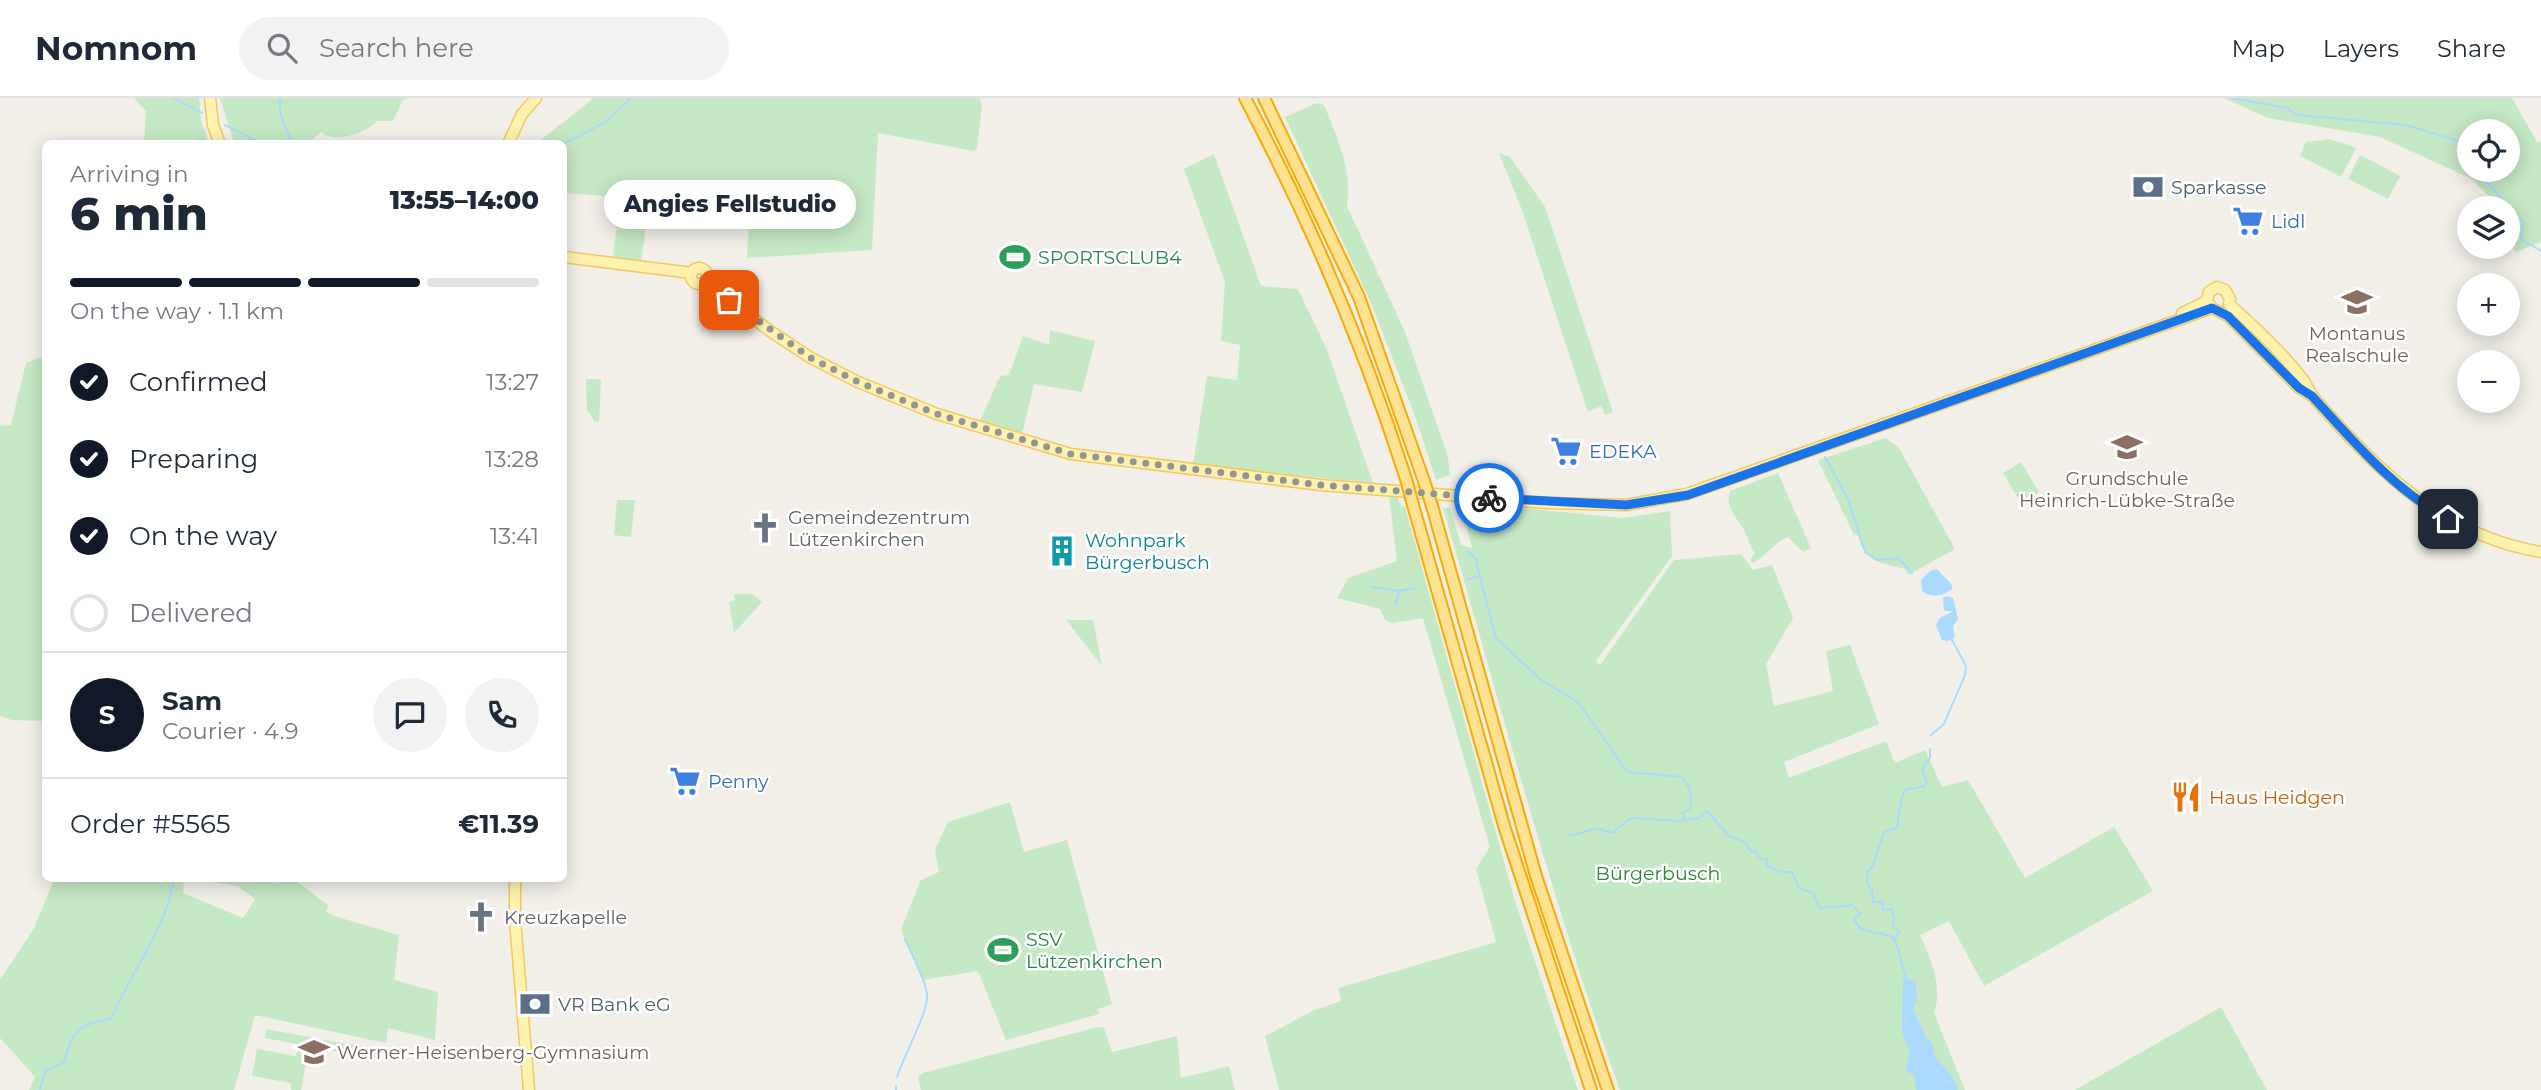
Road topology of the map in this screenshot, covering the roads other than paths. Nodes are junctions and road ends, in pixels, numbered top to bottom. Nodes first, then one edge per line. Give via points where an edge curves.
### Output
1 (210, 98) edge
2 (536, 98) edge
3 (1245, 98) edge
4 (1264, 98) edge
5 (219, 140) edge
6 (510, 140) edge
7 (567, 257) edge
8 (2541, 552) edge
9 (515, 882) edge
10 (529, 1090) edge
11 (1591, 1090) edge
12 (1608, 1090) edge

1 - 5 main road
2 - 6 main road
3 - 11 highway, bridge via 1343,304 1406,479 1512,855
4 - 12 highway, bridge via 1359,297 1424,481 1536,876
7 - 8 main road via 692,273 703,269 705,282 780,338 858,382 937,414 1071,454 1321,485 1547,503 1626,505 1688,495 2217,306 2312,396 2372,461 2424,506 2472,533
9 - 10 main road

